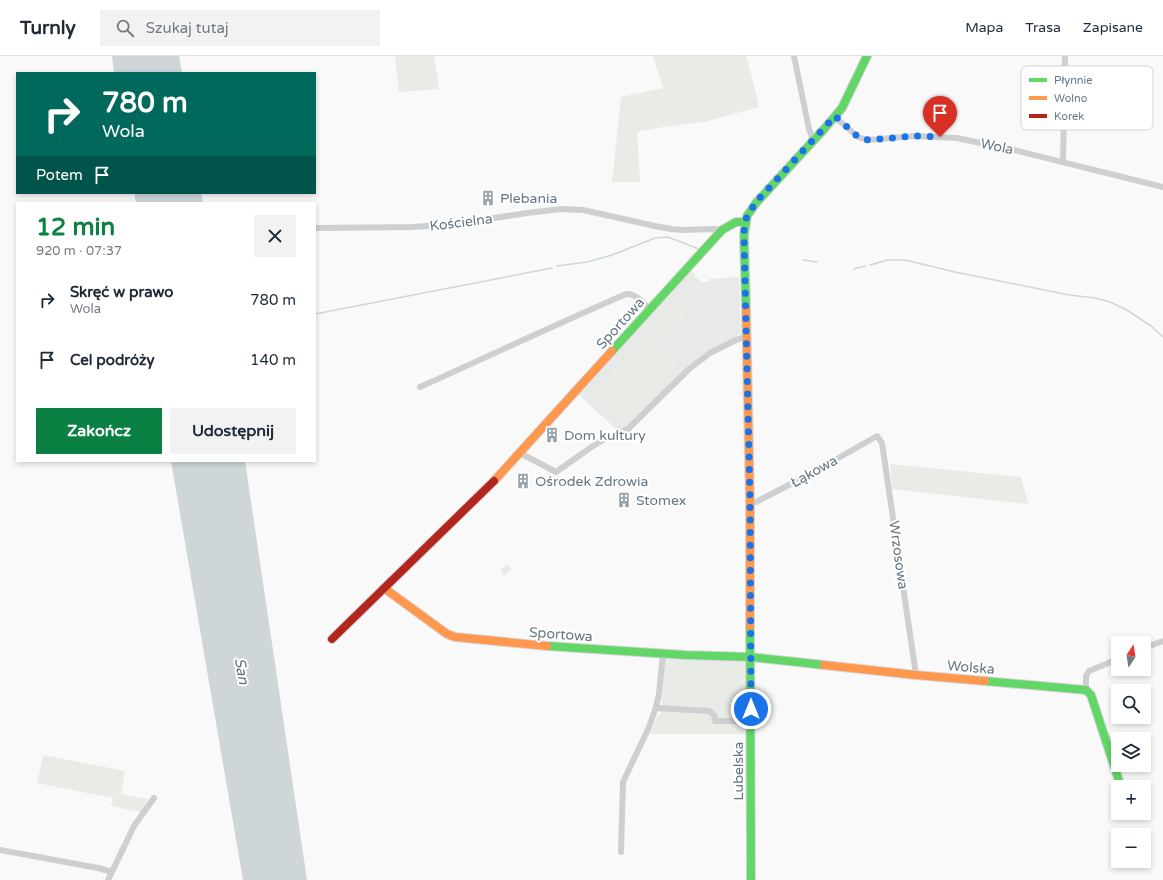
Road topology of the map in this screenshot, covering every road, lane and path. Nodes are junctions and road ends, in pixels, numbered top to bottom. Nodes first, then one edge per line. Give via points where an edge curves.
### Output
1 (794, 56) edge
2 (867, 56) edge
3 (1065, 56) edge
4 (1065, 66) edge
5 (835, 116) junction
6 (1064, 130) edge
7 (813, 140) junction
8 (1063, 162) junction
9 (1163, 187) edge
10 (746, 222) junction
11 (318, 228) dead end
12 (722, 230) junction
13 (650, 309) junction
14 (747, 336) junction
15 (420, 387) dead end
16 (877, 436) joint
17 (520, 453) junction
18 (750, 502) junction
19 (384, 588) junction
20 (332, 639) dead end
21 (1163, 641) edge
22 (1151, 645) edge
23 (663, 653) junction
24 (751, 657) junction
25 (1111, 662) edge
26 (916, 675) junction
27 (1086, 690) junction
28 (656, 708) junction
29 (751, 721) junction
30 (1119, 780) edge
31 (154, 798) dead end
32 (0, 850) edge
33 (621, 852) dead end
34 (112, 872) junction
35 (108, 880) edge
36 (751, 880) edge

1 - 7 street
2 - 5 street, Lubelska via 847,100
3 - 4 street
5 - 7 street, Lubelska
5 - 8 street, Wola via 858,137 868,140 915,136 957,138
6 - 8 street
7 - 10 street, Lubelska via 760,197
8 - 9 street, Wola
10 - 12 street, Sportowa via 735,221
10 - 14 street, Lubelska via 744,239
11 - 12 street, Kościelna via 456,224 561,209 583,210 671,229
12 - 13 street, Sportowa
13 - 15 street via 635,296 626,294
13 - 17 street, Sportowa
14 - 17 street via 710,353 688,370 628,429 607,438 556,472
14 - 18 street, Lubelska
16 - 18 street, Łąkowa via 814,472 756,502
16 - 26 street, Wrzosowa via 882,443
17 - 19 street, Sportowa
18 - 24 street, Lubelska
19 - 20 street, Sportowa
19 - 23 street, Sportowa via 446,634 455,637 556,647
21 - 22 street
23 - 24 street, Sportowa
23 - 28 street
24 - 26 street, Wolska
24 - 29 street, Lubelska
25 - 27 street via 1089,672 1086,676
26 - 27 street, Wolska
27 - 30 street via 1091,695
28 - 29 street via 709,711 714,715 715,721
28 - 33 street via 623,782
29 - 36 street, Lubelska
31 - 34 street via 134,826
32 - 34 street
34 - 35 street

